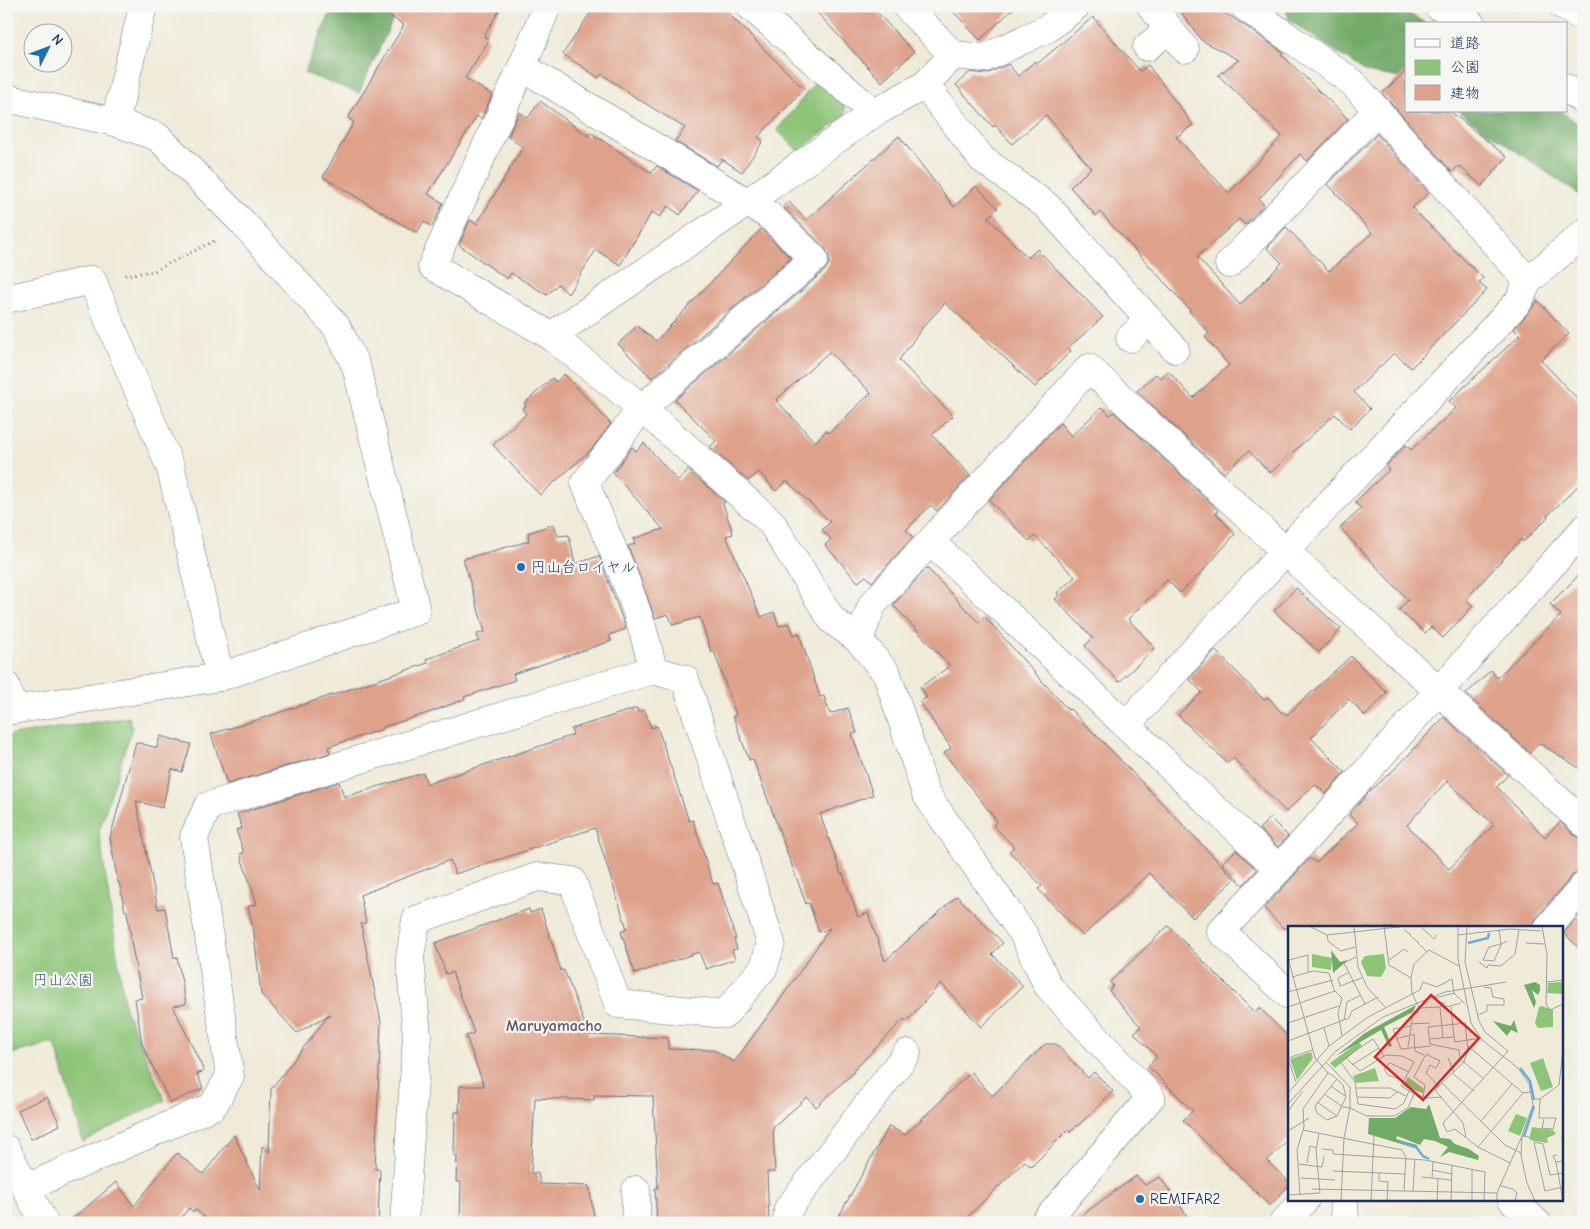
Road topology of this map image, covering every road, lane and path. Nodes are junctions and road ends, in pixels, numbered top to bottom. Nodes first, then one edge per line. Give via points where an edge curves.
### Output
1 (144, 6) edge
2 (547, 6) edge
3 (750, 6) edge
4 (906, 6) edge
5 (1076, 6) edge
6 (1151, 6) edge
7 (1244, 6) edge
8 (1438, 6) edge
9 (1563, 6) edge
10 (1584, 18) edge
11 (1467, 22) edge
12 (1147, 47) dead end
13 (953, 55) junction
14 (522, 67) junction
15 (925, 85) junction
16 (1568, 89) edge
17 (6, 98) edge
18 (1584, 101) edge
19 (1378, 110) junction
20 (874, 113) junction
21 (116, 122) junction
22 (748, 202) junction
23 (244, 224) junction
24 (1584, 233) edge
25 (1228, 264) dead end
26 (92, 280) junction
27 (1528, 281) junction
28 (6, 299) edge
29 (550, 336) junction
30 (1175, 349) dead end
31 (642, 408) junction
32 (1584, 529) edge
33 (931, 542) junction
34 (1285, 552) junction
35 (860, 640) junction
36 (653, 670) junction
37 (220, 677) junction
38 (1439, 691) junction
39 (8, 702) edge
40 (1126, 725) junction
41 (1584, 823) edge
42 (1279, 869) junction
43 (1584, 886) edge
44 (1550, 926) edge
45 (1288, 994) edge
46 (907, 1053) dead end
47 (6, 1149) edge
48 (26, 1188) junction
49 (636, 1190) dead end
50 (1303, 1202) edge
51 (1344, 1202) edge
52 (1514, 1202) edge
53 (38, 1220) edge
54 (404, 1223) edge
55 (636, 1223) edge
56 (787, 1223) edge
57 (1044, 1223) edge
58 (1284, 1223) edge
59 (1345, 1223) edge
60 (1537, 1223) edge

1 - 21 main road
2 - 14 main road
3 - 20 main road
4 - 13 main road
5 - 13 main road via 1048,28 985,58
6 - 12 main road via 1177,39
7 - 19 main road via 1352,82
8 - 11 main road
9 - 10 main road
13 - 15 main road
14 - 22 main road
14 - 29 main road via 432,266
15 - 20 main road
15 - 30 main road via 982,159 1046,206 1140,329
16 - 18 main road
17 - 21 main road
19 - 25 main road
19 - 27 main road
20 - 22 main road
21 - 23 main road via 158,137
22 - 29 main road
22 - 31 main road via 770,216 814,259
23 - 26 path via 154,271
23 - 37 main road via 336,326 356,366 416,611
24 - 27 main road
26 - 28 main road
26 - 37 main road via 171,470
27 - 34 main road via 1519,301
29 - 31 main road
31 - 35 main road via 771,522 832,620
31 - 36 main road via 586,484 626,582 648,645
32 - 38 main road
33 - 34 main road via 1089,368
33 - 35 main road via 872,605
33 - 40 main road
34 - 38 main road
34 - 40 main road
35 - 57 main road via 887,674 926,794 1024,935 1048,986 1151,1097
36 - 48 main road via 208,806 194,837 230,1076 214,1106
36 - 54 main road via 685,679 771,943 764,966 725,1014 618,1004 572,881 537,877 416,920 410,957 417,1036
37 - 39 main road
38 - 41 main road
38 - 42 main road
40 - 42 main road
42 - 45 main road via 1220,930
43 - 44 main road
46 - 56 main road via 788,1209
47 - 48 main road
48 - 53 main road
49 - 55 main road
50 - 58 main road
51 - 59 main road
52 - 60 main road

